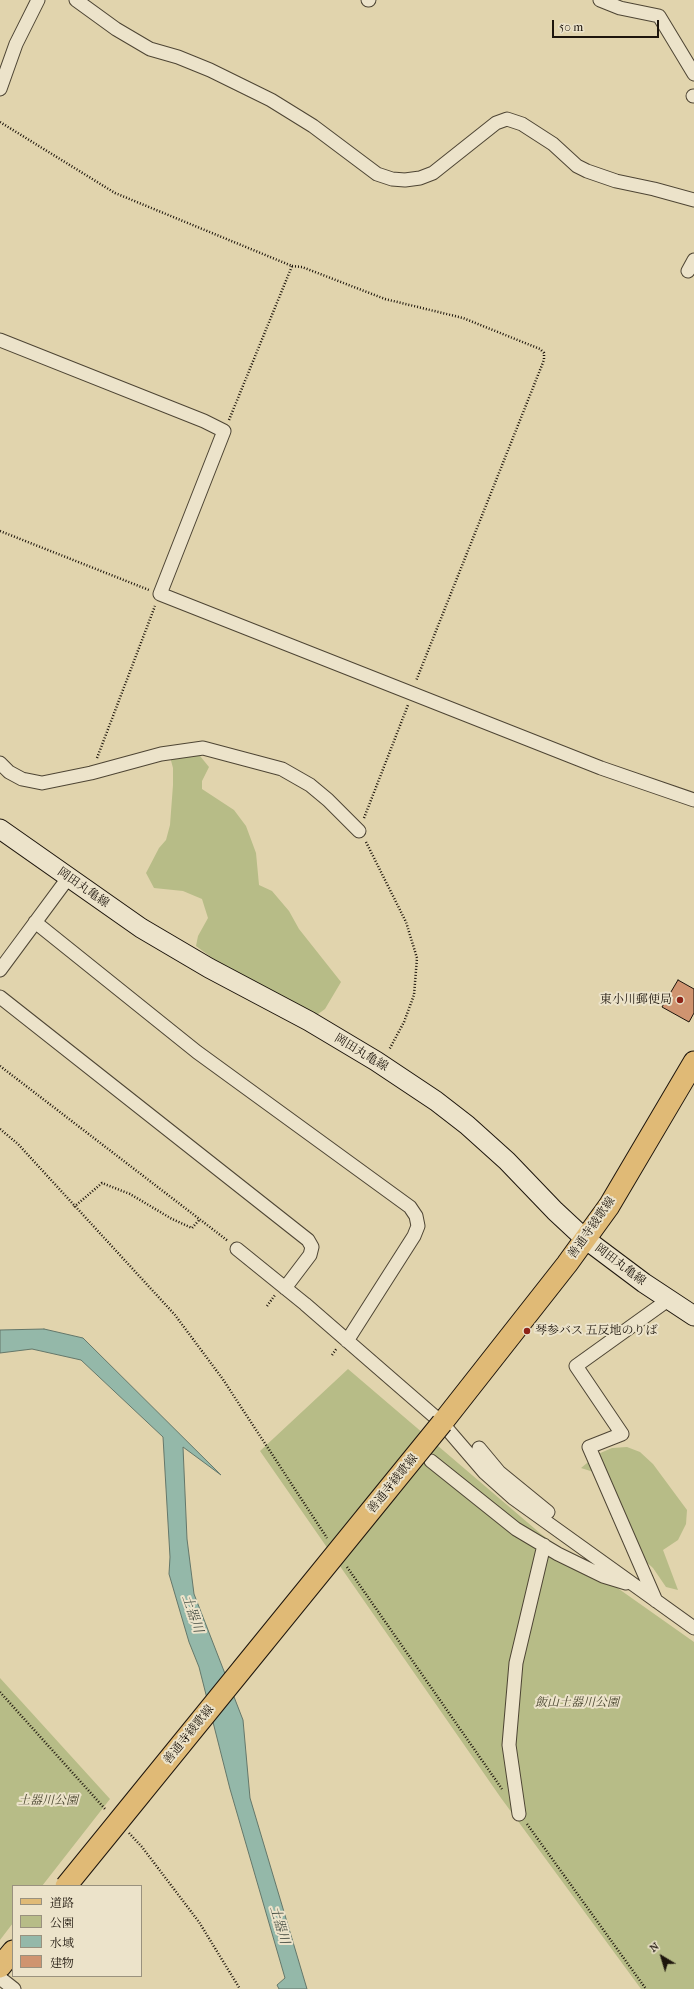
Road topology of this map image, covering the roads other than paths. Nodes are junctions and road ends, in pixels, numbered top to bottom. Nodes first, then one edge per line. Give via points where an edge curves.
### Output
1 (38, 0) edge
2 (76, 0) edge
3 (600, 0) edge
4 (694, 74) edge
5 (0, 89) edge
6 (694, 200) edge
7 (0, 340) edge
8 (0, 763) edge
9 (694, 800) edge
10 (0, 829) edge
11 (359, 831) road end
12 (68, 878) junction
13 (35, 922) junction
14 (0, 970) edge
15 (0, 997) edge
16 (694, 1062) edge
17 (584, 1238) junction
18 (238, 1249) road end
19 (285, 1288) junction
20 (668, 1300) junction
21 (694, 1316) edge
22 (347, 1341) junction
23 (442, 1423) junction
24 (479, 1448) dead end
25 (431, 1461) dead end
26 (544, 1545) junction
27 (639, 1588) junction
28 (656, 1601) junction
29 (694, 1628) edge
30 (519, 1814) dead end
31 (67, 1885) edge
32 (0, 1978) edge
33 (14, 1989) edge

1 - 5 street via 16,44
2 - 6 street via 116,29 150,49 210,70 271,100 313,126 384,177 405,180 433,173 496,123 507,119 522,124 553,144 577,166 587,171 616,181
3 - 4 street via 620,8 659,16 664,36
7 - 9 street via 224,431 160,594 601,768
8 - 11 street via 22,779 42,783 161,754 203,748 282,769 310,785
10 - 12 main road, 岡田丸亀線
12 - 13 street
12 - 17 main road, 岡田丸亀線 via 141,928 209,968 309,1021 436,1101 506,1160
13 - 14 street
13 - 22 street via 197,1052 410,1207 416,1216 418,1226 414,1236
15 - 19 street via 308,1240 312,1247 310,1255
16 - 17 main road, 善通寺綾歌線 via 608,1206
17 - 20 main road, 岡田丸亀線
17 - 23 main road, 善通寺綾歌線 via 567,1264
18 - 19 street
19 - 22 street
20 - 21 main road, 岡田丸亀線
20 - 28 street via 576,1366 622,1434 589,1447
22 - 23 street
23 - 27 street via 485,1473 513,1498
23 - 31 main road, 善通寺綾歌線, bridge
24 - 27 street via 499,1472 536,1504 628,1570
25 - 26 street via 516,1529
26 - 27 street via 603,1576
26 - 30 street via 516,1663 509,1745
27 - 28 street
28 - 29 street
32 - 33 street

